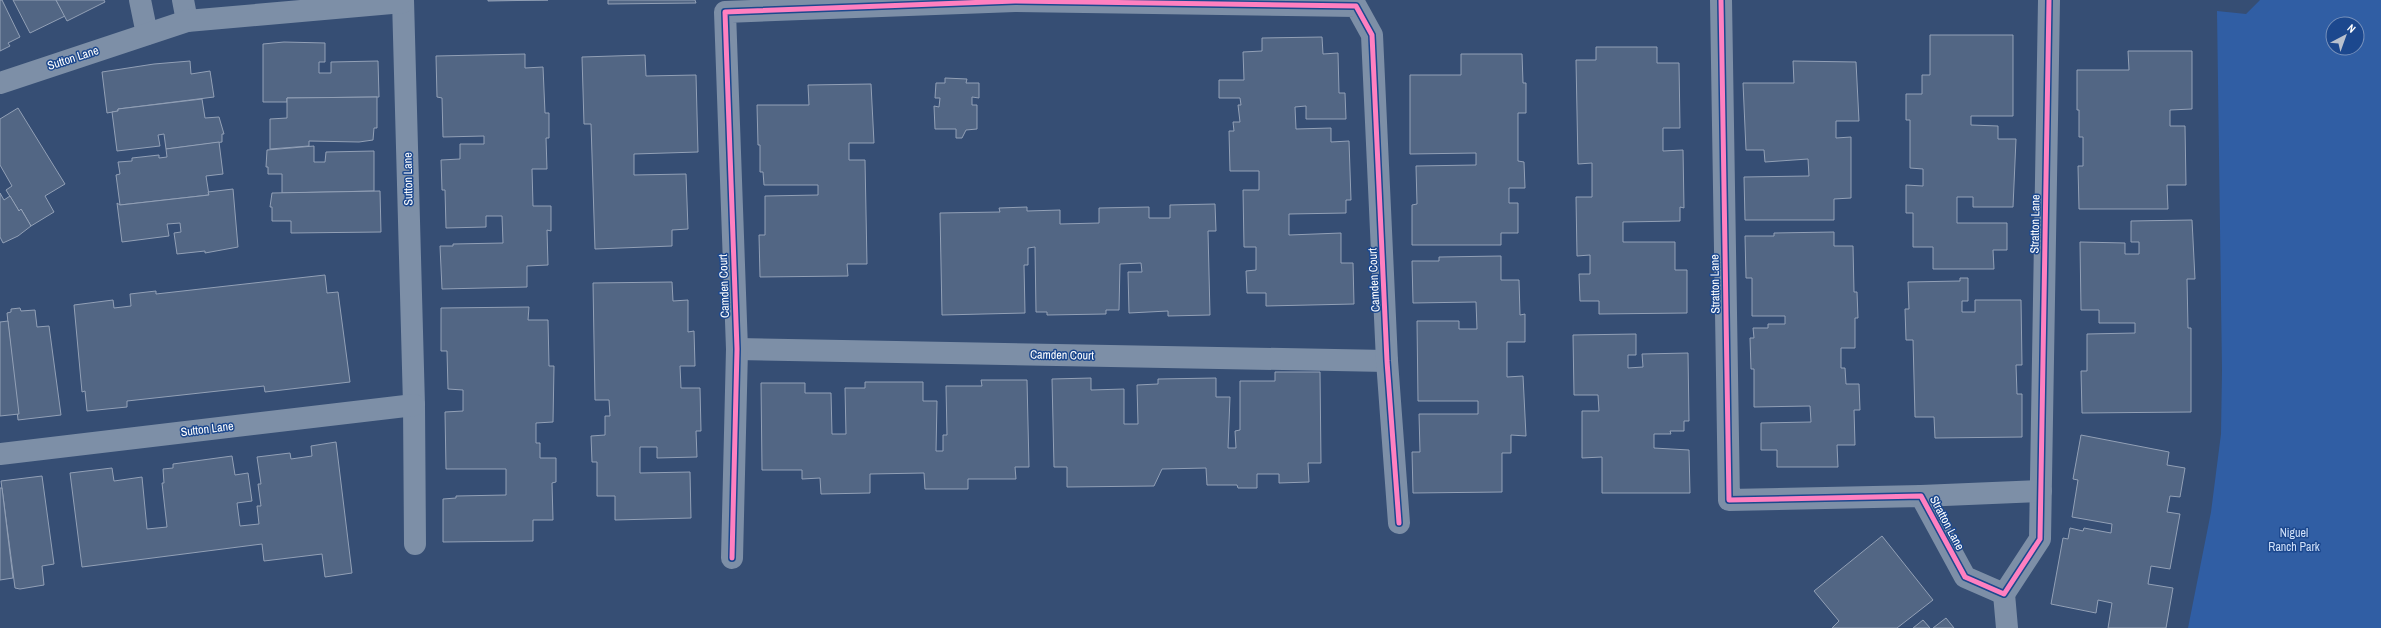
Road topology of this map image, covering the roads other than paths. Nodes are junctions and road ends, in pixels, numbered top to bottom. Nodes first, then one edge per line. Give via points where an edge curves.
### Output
1 (140, 0) edge
2 (1015, 0) edge
3 (1721, 0) edge
4 (2049, 0) edge
5 (404, 1) edge
6 (185, 10) edge
7 (147, 34) junction
8 (0, 83) edge
9 (737, 349) junction
10 (1387, 361) junction
11 (414, 405) junction
12 (0, 454) edge
13 (2041, 491) junction
14 (1921, 496) junction
15 (1399, 524) dead end
16 (415, 544) dead end
17 (732, 558) dead end
18 (2004, 594) junction
19 (2008, 628) edge

1 - 7 street
2 - 9 street, Camden Court via 725,12
2 - 10 street, Camden Court via 1356,6 1372,35
3 - 14 street, Stratton Lane via 1729,500
4 - 13 street, Stratton Lane
5 - 6 street, Sutton Lane
5 - 11 street, Sutton Lane
6 - 7 street, Sutton Lane
7 - 8 street, Sutton Lane
9 - 10 street, Camden Court
9 - 17 street, Camden Court
10 - 15 street, Camden Court
11 - 12 street, Sutton Lane
11 - 16 street, Sutton Lane
13 - 14 street, Stratton Lane
13 - 18 street, Stratton Lane via 2040,539
14 - 18 street, Stratton Lane via 1965,577
18 - 19 street

